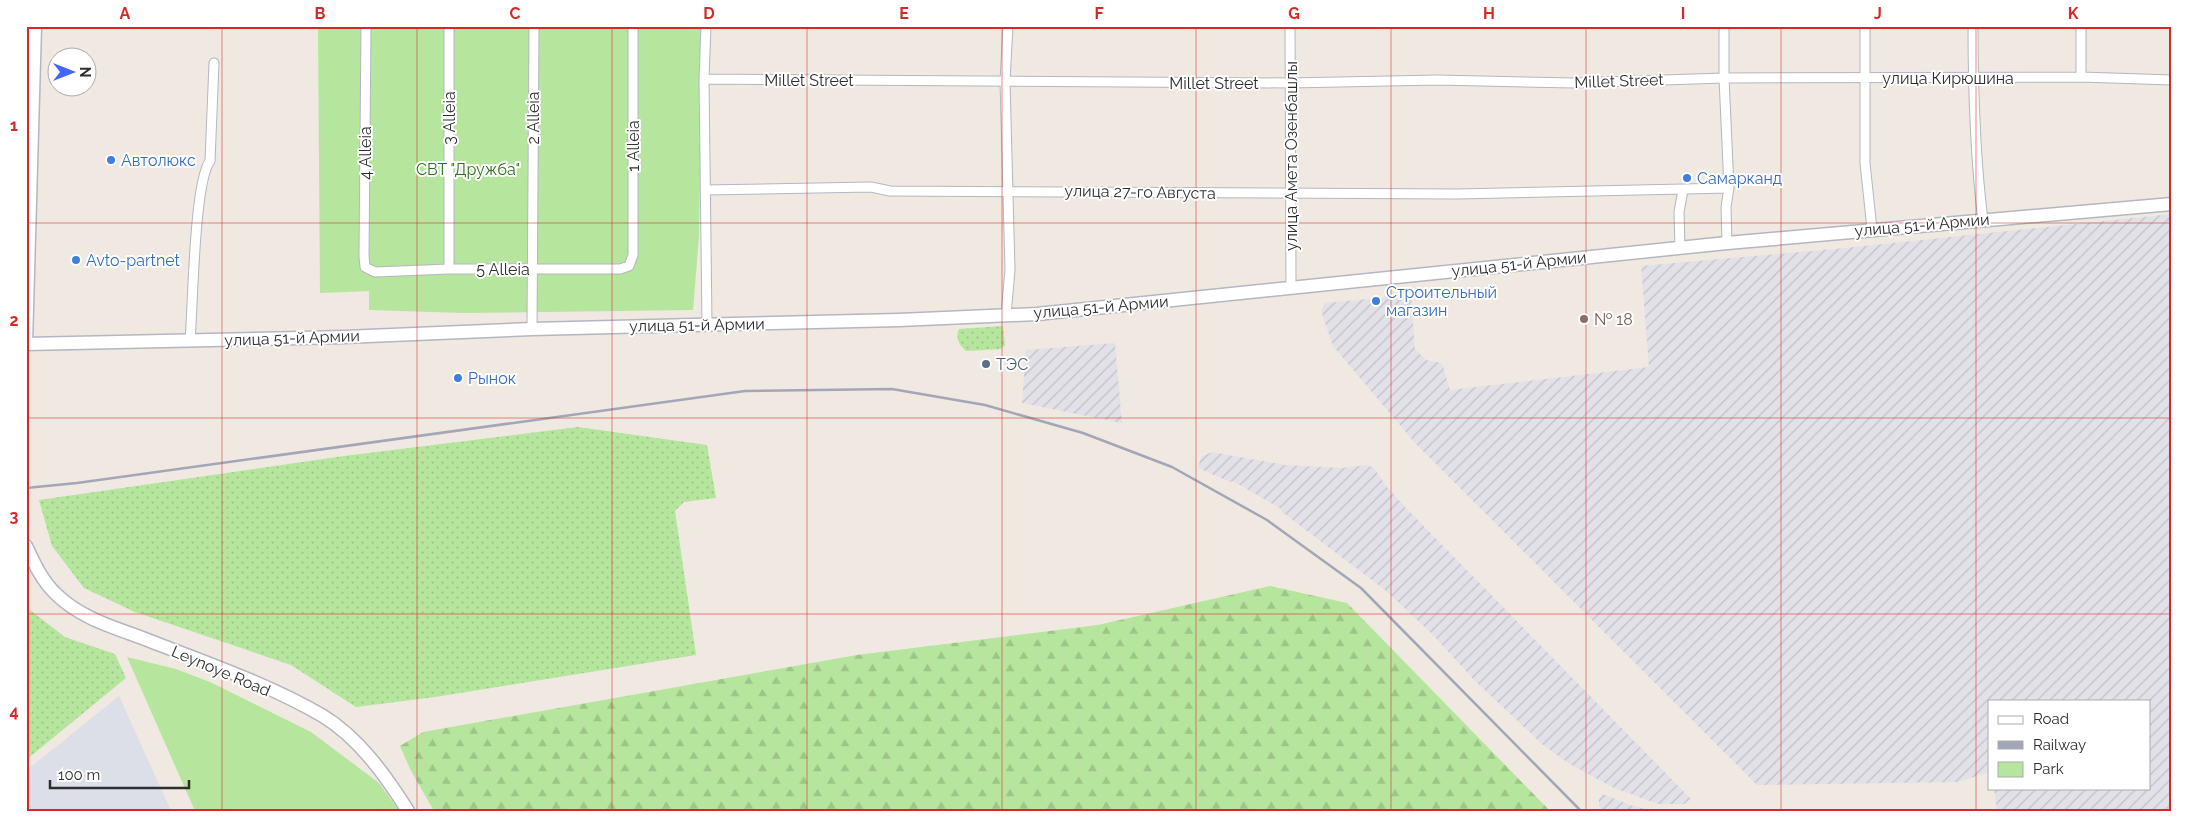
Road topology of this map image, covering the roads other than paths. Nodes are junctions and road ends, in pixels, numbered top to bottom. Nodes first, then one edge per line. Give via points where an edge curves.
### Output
1 (35, 26) edge
2 (366, 26) edge
3 (450, 26) edge
4 (534, 26) edge
5 (633, 26) edge
6 (706, 26) edge
7 (1008, 26) edge
8 (1290, 26) edge
9 (1724, 26) edge
10 (1865, 26) edge
11 (1973, 26) edge
12 (2081, 26) edge
13 (214, 62) dead end
14 (1973, 77) junction
15 (2081, 77) junction
16 (1724, 78) junction
17 (1865, 78) junction
18 (704, 79) junction
19 (2172, 80) edge
20 (1005, 82) junction
21 (1290, 83) junction
22 (1729, 188) junction
23 (705, 190) junction
24 (1683, 190) junction
25 (1007, 191) junction
26 (1291, 194) junction
27 (2172, 204) edge
28 (1983, 220) junction
29 (1872, 229) junction
30 (1727, 243) junction
31 (1680, 248) junction
32 (629, 266) joint
33 (449, 269) junction
34 (532, 270) junction
35 (375, 272) joint
36 (1291, 286) junction
37 (1006, 315) junction
38 (707, 325) junction
39 (532, 328) junction
40 (190, 340) junction
41 (26, 344) edge
42 (26, 546) edge
43 (408, 811) edge

1 - 41 main road
2 - 35 street, 4 Alleia via 364,256 365,267
3 - 33 street, 3 Alleia
4 - 34 street, 2 Alleia
5 - 32 street, 1 Alleia via 633,254
6 - 18 street
7 - 20 street
8 - 21 street, улица Амета Озенбашлы
9 - 16 street
10 - 17 street
11 - 14 street
12 - 15 street
13 - 40 street via 210,162 205,168 199,201
14 - 15 street, улица Кирюшина
14 - 17 street, улица Кирюшина
14 - 28 street
15 - 19 street, улица Кирюшина
16 - 17 street, улица Кирюшина
16 - 21 street, Millet Street via 1574,83 1437,80
16 - 22 street
17 - 29 street via 1865,163
18 - 20 street, Millet Street
18 - 23 street
20 - 21 street, Millet Street
20 - 25 street
21 - 26 street, улица Амета Озенбашлы
22 - 24 street, улица 27-го Августа
22 - 30 street
23 - 25 street, улица 27-го Августа via 871,187 890,191
23 - 38 street
24 - 26 street, улица 27-го Августа
24 - 31 street via 1679,212
25 - 26 street, улица 27-го Августа
25 - 37 street via 1010,270
26 - 36 street, улица Амета Озенбашлы
27 - 28 main road, улица 51-й Армии
28 - 29 main road, улица 51-й Армии
29 - 30 main road, улица 51-й Армии
30 - 31 main road, улица 51-й Армии
31 - 36 main road, улица 51-й Армии
32 - 34 street, 5 Alleia via 620,269
33 - 34 street, 5 Alleia
33 - 35 street, 5 Alleia
34 - 39 street, 2 Alleia
36 - 37 main road, улица 51-й Армии via 1124,306
37 - 38 main road, улица 51-й Армии
38 - 39 main road, улица 51-й Армии
39 - 40 main road, улица 51-й Армии
40 - 41 main road, улица 51-й Армии
42 - 43 main road, Leynoye Road via 37,569 56,594 83,615 246,679 323,716 387,778

